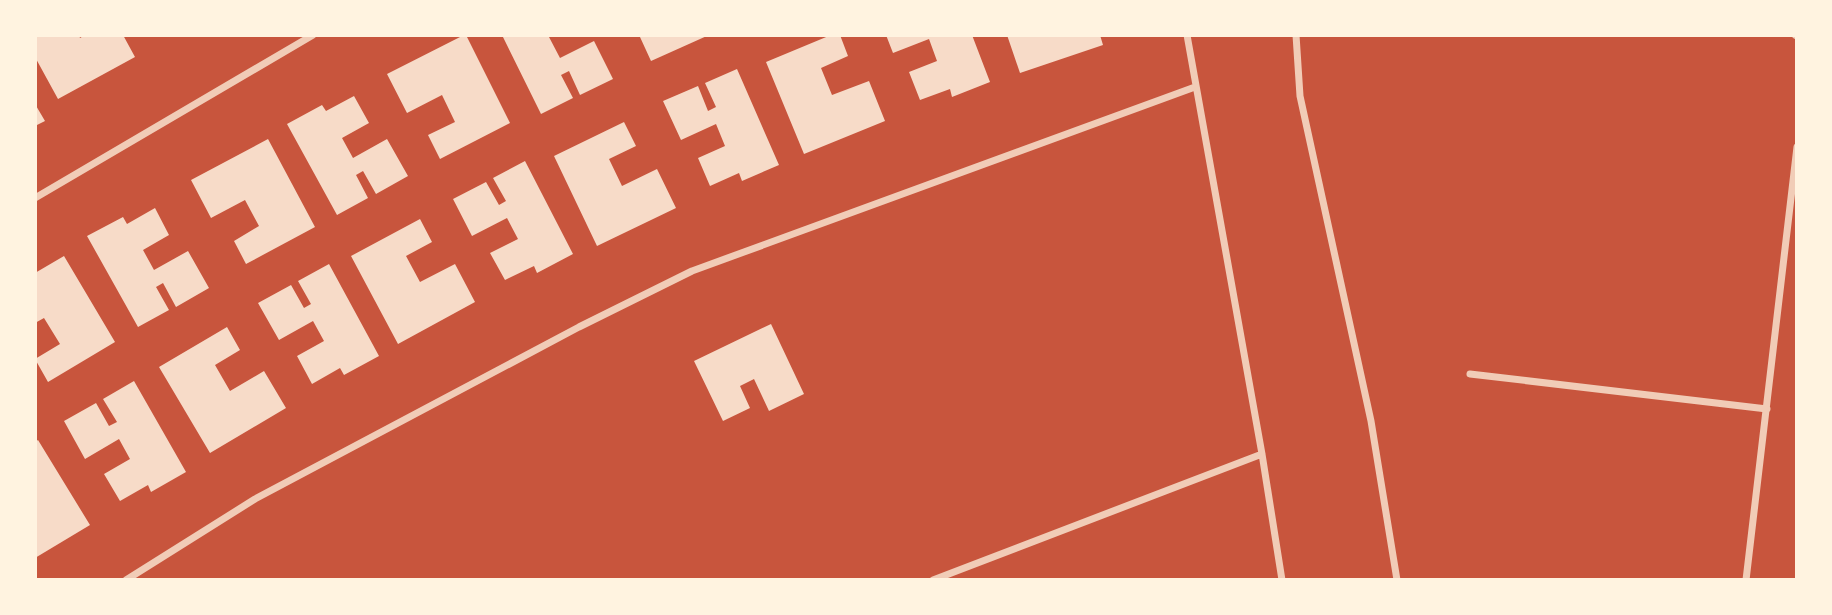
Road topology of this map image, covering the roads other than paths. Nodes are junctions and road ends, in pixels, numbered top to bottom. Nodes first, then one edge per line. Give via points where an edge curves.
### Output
1 (313, 35) edge
2 (1187, 35) edge
3 (1296, 35) edge
4 (1195, 86) junction
5 (1797, 147) edge
6 (35, 198) edge
7 (1794, 211) edge
8 (1471, 374) dead end
9 (1767, 409) junction
10 (1262, 454) junction
11 (126, 580) edge
12 (933, 580) edge
13 (1282, 580) edge
14 (1397, 580) edge
15 (1746, 580) edge

1 - 6 street
2 - 4 street
3 - 14 street via 1300,96 1371,421
4 - 10 street
4 - 11 street via 692,271 255,499
5 - 7 street
7 - 9 street
8 - 9 street
9 - 15 street
10 - 12 street
10 - 13 street

